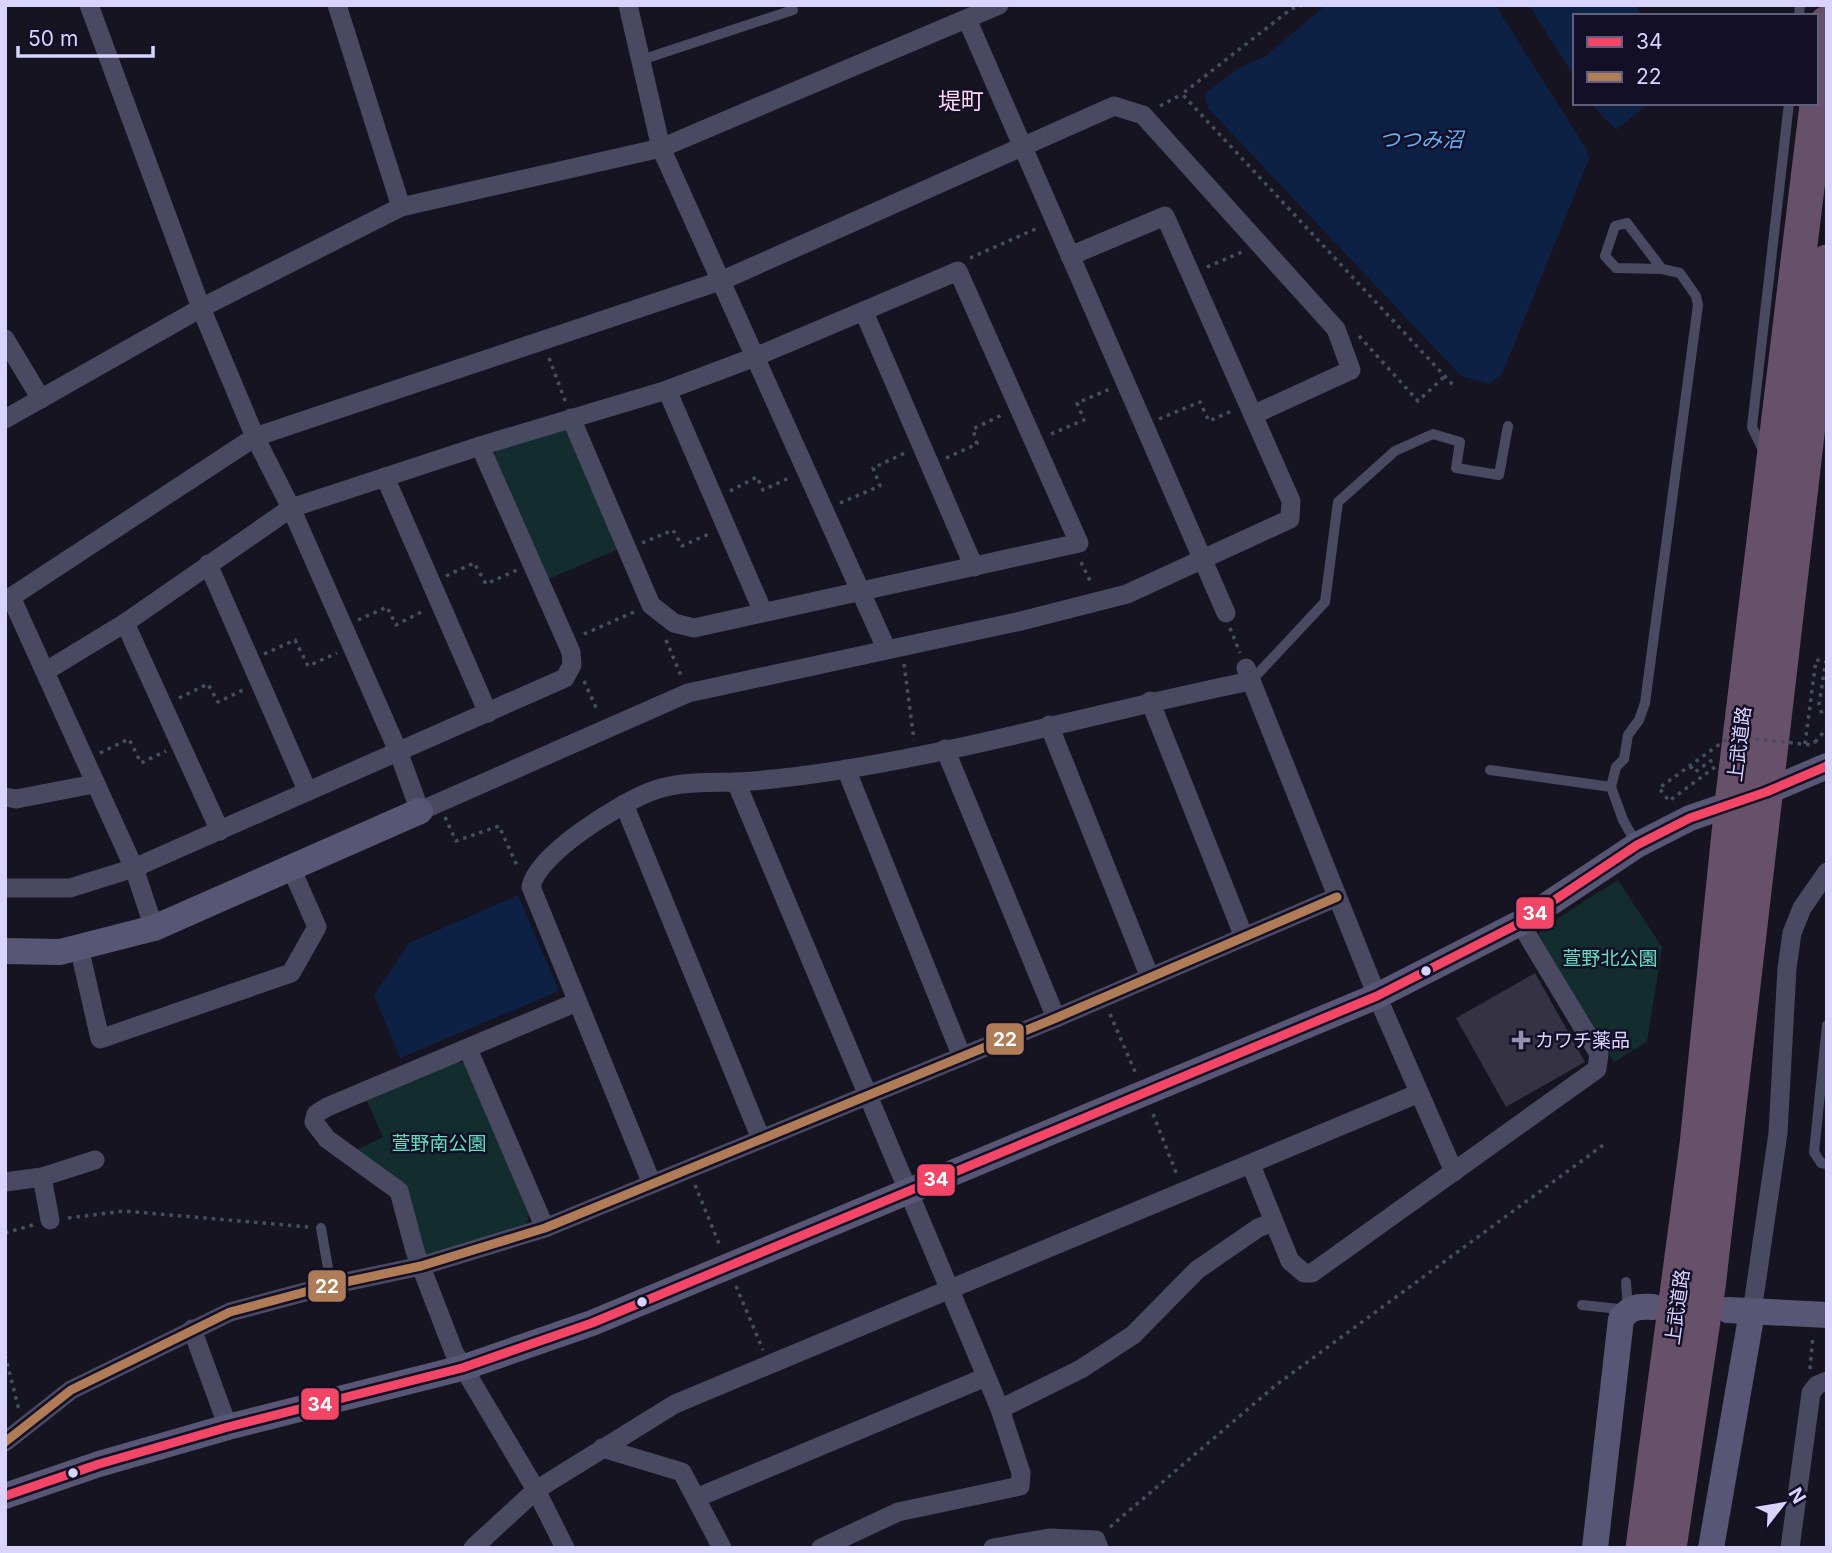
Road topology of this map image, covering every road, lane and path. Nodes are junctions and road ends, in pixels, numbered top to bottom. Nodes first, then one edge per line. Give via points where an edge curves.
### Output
1 (89, 5) edge
2 (337, 5) edge
3 (628, 5) edge
4 (945, 5) edge
5 (999, 5) edge
6 (1303, 5) edge
7 (793, 10) dead end
8 (960, 21) junction
9 (1827, 23) edge
10 (641, 60) junction
11 (1182, 94) junction
12 (1818, 96) edge
13 (1789, 105) edge
14 (1817, 105) edge
15 (1143, 116) junction
16 (1022, 145) junction
17 (661, 148) junction
18 (401, 207) junction
19 (1055, 220) junction
20 (1260, 245) junction
21 (1070, 256) junction
22 (1827, 262) edge
23 (1662, 269) junction
24 (954, 273) junction
25 (1190, 274) junction
26 (723, 280) junction
27 (201, 308) junction
28 (864, 312) junction
29 (1357, 334) dead end
30 (5, 339) edge
31 (542, 340) junction
32 (755, 357) junction
33 (1445, 376) junction
34 (1125, 382) junction
35 (1453, 384) dead end
36 (667, 390) junction
37 (41, 399) junction
38 (1018, 407) junction
39 (1252, 409) junction
40 (571, 418) junction
41 (5, 419) edge
42 (1144, 426) junction
43 (1508, 426) dead end
44 (255, 437) junction
45 (1034, 442) junction
46 (921, 445) junction
47 (480, 446) junction
48 (930, 465) junction
49 (806, 469) junction
50 (1772, 469) junction
51 (384, 477) junction
52 (714, 499) junction
53 (291, 508) junction
54 (825, 510) junction
55 (726, 526) junction
56 (1073, 544) junction
57 (627, 550) junction
58 (1203, 561) junction
59 (532, 564) junction
60 (208, 565) junction
61 (974, 567) junction
62 (431, 583) junction
63 (1095, 591) dead end
64 (861, 592) junction
65 (8, 599) edge
66 (440, 603) junction
67 (651, 605) junction
68 (762, 612) junction
69 (1226, 612) dead end
70 (125, 623) junction
71 (343, 626) junction
72 (352, 646) junction
73 (894, 646) junction
74 (569, 647) junction
75 (250, 660) junction
76 (46, 671) junction
77 (1249, 675) junction
78 (260, 682) junction
79 (688, 693) junction
80 (1150, 701) junction
81 (163, 706) junction
82 (488, 713) junction
83 (1823, 717) dead end
84 (1049, 725) junction
85 (1827, 728) edge
86 (606, 730) junction
87 (1827, 738) edge
88 (180, 744) junction
89 (1805, 744) junction
90 (945, 750) junction
91 (398, 751) junction
92 (916, 755) junction
93 (1824, 756) edge
94 (1715, 757) dead end
95 (84, 760) junction
96 (1690, 766) junction
97 (1716, 767) dead end
98 (846, 769) junction
99 (1490, 770) dead end
100 (736, 782) junction
101 (94, 784) junction
102 (1611, 787) junction
103 (307, 790) junction
104 (1766, 792) junction
105 (5, 797) edge
106 (624, 804) junction
107 (1732, 804) junction
108 (429, 807) junction
109 (220, 831) junction
110 (1637, 845) junction
111 (134, 868) junction
112 (292, 870) junction
113 (1827, 872) edge
114 (521, 875) dead end
115 (5, 888) edge
116 (1337, 897) junction
117 (1520, 923) junction
118 (154, 928) junction
119 (1244, 937) junction
120 (79, 947) junction
121 (5, 951) edge
122 (1147, 970) dead end
123 (1102, 996) junction
124 (1377, 996) junction
125 (577, 1002) junction
126 (1056, 1018) junction
127 (1827, 1025) edge
128 (468, 1049) junction
129 (962, 1057) junction
130 (1139, 1080) dead end
131 (1417, 1094) junction
132 (868, 1095) junction
133 (1149, 1104) dead end
134 (761, 1139) junction
135 (1606, 1143) dead end
136 (95, 1160) dead end
137 (1827, 1164) edge
138 (1251, 1165) junction
139 (688, 1169) junction
140 (1454, 1172) junction
141 (41, 1177) junction
142 (5, 1182) edge
143 (652, 1184) junction
144 (908, 1191) junction
145 (1184, 1193) junction
146 (50, 1220) junction
147 (1273, 1222) junction
148 (321, 1228) joint
149 (545, 1228) junction
150 (5, 1233) edge
151 (724, 1258) dead end
152 (421, 1266) junction
153 (733, 1279) dead end
154 (1626, 1282) dead end
155 (331, 1285) junction
156 (948, 1290) junction
157 (1582, 1305) dead end
158 (1641, 1309) junction
159 (1740, 1311) junction
160 (1821, 1321) edge
161 (192, 1329) junction
162 (5, 1355) edge
163 (769, 1365) junction
164 (463, 1368) junction
165 (986, 1377) junction
166 (1822, 1383) edge
167 (1000, 1409) junction
168 (24, 1424) junction
169 (228, 1427) junction
170 (5, 1442) edge
171 (602, 1448) junction
172 (536, 1490) junction
173 (5, 1496) edge
174 (696, 1498) junction
175 (1097, 1544) edge
176 (473, 1548) edge
177 (565, 1548) edge
178 (722, 1548) edge
179 (821, 1548) edge
180 (993, 1548) edge
181 (1595, 1548) edge
182 (1643, 1548) edge
183 (1669, 1548) edge
184 (1711, 1548) edge
185 (1790, 1548) edge

1 - 27 street
2 - 18 street
3 - 10 street
4 - 8 street
5 - 8 street
6 - 11 path via 1291,9
7 - 10 lane
8 - 16 street
8 - 17 street
9 - 12 highway, 上武道路
10 - 17 street
11 - 15 path
11 - 33 path
13 - 50 lane via 1752,427
14 - 50 highway, 上武道路
15 - 16 street via 1114,106
15 - 20 street
16 - 19 street
16 - 26 street
17 - 18 street
17 - 26 street
18 - 27 street
19 - 21 street
19 - 24 path via 965,260
20 - 25 path
20 - 39 street via 1336,329 1351,370
21 - 25 street via 1166,216
21 - 34 street
22 - 104 highway, 上武道路
23 - 23 lane via 1627,223 1615,226 1605,256 1616,268
23 - 102 lane via 1679,273 1698,305 1645,703 1628,735 1624,759 1616,767
24 - 28 street
24 - 38 street via 958,271
25 - 39 street
26 - 31 street
26 - 32 street
27 - 37 street
27 - 44 street
28 - 32 street
28 - 46 street
29 - 33 path via 1418,401
30 - 37 street
31 - 40 path
31 - 44 street
32 - 36 street
32 - 49 street
33 - 35 path
34 - 42 street
34 - 45 path via 1077,403 1084,420
36 - 40 street
36 - 52 street
37 - 41 street
38 - 45 street
38 - 48 path via 973,429 977,444
39 - 42 path via 1209,421 1200,402
39 - 58 street via 1291,501 1290,519
40 - 47 street
40 - 57 street
42 - 58 street
43 - 77 lane via 1499,475 1456,468 1460,442 1433,434 1395,451 1338,502 1325,602
44 - 53 street
44 - 65 street
45 - 56 street via 1079,543
46 - 48 street
46 - 54 path via 873,468 880,486
47 - 51 street
47 - 59 street
48 - 61 street
49 - 52 path via 763,490 757,477
49 - 54 street
50 - 107 highway, 上武道路
51 - 53 street
51 - 62 street
52 - 55 street
53 - 60 street
53 - 71 street
54 - 64 street
55 - 57 path via 682,546 673,530
55 - 68 street
56 - 61 street
56 - 63 path
57 - 67 street
58 - 69 street
58 - 73 street via 1127,594
59 - 62 path via 486,584 474,563
59 - 74 street
60 - 70 street
60 - 75 street
61 - 64 street
62 - 66 street
64 - 68 street
64 - 73 street
65 - 76 street
66 - 71 path via 396,625 387,607
66 - 82 street
67 - 68 street via 674,623 694,628
67 - 74 path
67 - 79 path
70 - 76 street
70 - 81 street
71 - 72 street
72 - 75 path via 308,666 295,640
72 - 91 street
73 - 79 street
73 - 92 path
74 - 82 street via 572,665 565,678
74 - 86 path
75 - 78 street
76 - 95 street
77 - 80 street
77 - 116 street
78 - 81 path via 218,702 208,684
78 - 103 street
79 - 86 street
80 - 84 street
80 - 119 street
81 - 88 street
82 - 91 street
83 - 89 path via 1819,704 1826,661 1816,660
84 - 90 street
84 - 122 street
85 - 89 path, bridge via 1811,745
86 - 108 street
87 - 93 path
88 - 95 path via 141,763 129,739
88 - 109 street
89 - 96 path, bridge via 1731,736
90 - 92 street
90 - 126 street
91 - 103 street
91 - 108 street
92 - 98 street
93 - 104 street
94 - 96 path, bridge via 1695,772
95 - 101 street
96 - 97 path, bridge via 1659,788 1669,801
98 - 100 street
98 - 129 street
99 - 102 lane
100 - 106 street via 699,782 654,790
100 - 132 street
101 - 105 street via 16,799
101 - 111 street
102 - 110 lane
103 - 109 street
104 - 107 street
104 - 183 highway, 上武道路 via 1708,1287
106 - 125 street via 585,828 533,873 531,887
106 - 134 street
107 - 110 street via 1689,818
107 - 182 highway, 上武道路 via 1698,1145
108 - 112 street
108 - 114 path via 456,841 499,826
109 - 111 street
110 - 117 street
111 - 115 street via 70,888
111 - 118 street
112 - 118 street
112 - 120 street via 317,927 291,973 100,1039
113 - 159 street via 1802,908 1792,933 1778,1133
116 - 119 street
116 - 124 street
117 - 124 street
117 - 140 street via 1599,1054 1597,1069
118 - 120 street
119 - 123 street
120 - 121 street via 60,952
123 - 126 street
123 - 130 path
124 - 131 street
124 - 144 street
125 - 128 street
125 - 143 street
126 - 129 street
127 - 137 lane via 1814,1152
128 - 149 street
128 - 152 street via 327,1107 316,1114 314,1122 327,1139 399,1191
129 - 132 street
131 - 138 street
131 - 140 street
132 - 134 street
132 - 144 street
133 - 145 path
134 - 139 street
135 - 175 path via 1276,1385
136 - 141 street
138 - 145 street
138 - 147 street
139 - 143 street
139 - 151 path
140 - 147 street via 1312,1273 1304,1273 1290,1261
141 - 142 street
141 - 146 street
143 - 149 street
144 - 156 street
144 - 164 street via 592,1323
145 - 156 street
146 - 148 path via 125,1211
146 - 150 path
147 - 167 street via 1197,1270 1133,1335 1081,1369
148 - 155 lane
149 - 152 street
152 - 155 street
152 - 164 street
153 - 163 path
154 - 158 lane
155 - 161 street via 242,1308
156 - 163 street
156 - 165 street
157 - 158 lane
158 - 181 street via 1621,1319
159 - 160 street
159 - 184 street
160 - 166 path via 1809,1374
161 - 168 street via 71,1390
161 - 169 street
162 - 168 path
163 - 171 street via 675,1404
164 - 169 street
164 - 172 street
165 - 167 street
165 - 174 street
166 - 185 street via 1811,1393
167 - 179 street via 1021,1474 1020,1486 898,1512
168 - 170 street
169 - 173 street
171 - 172 street
171 - 174 street via 682,1472
172 - 176 street
172 - 177 street
174 - 178 street
175 - 180 street via 1049,1538

